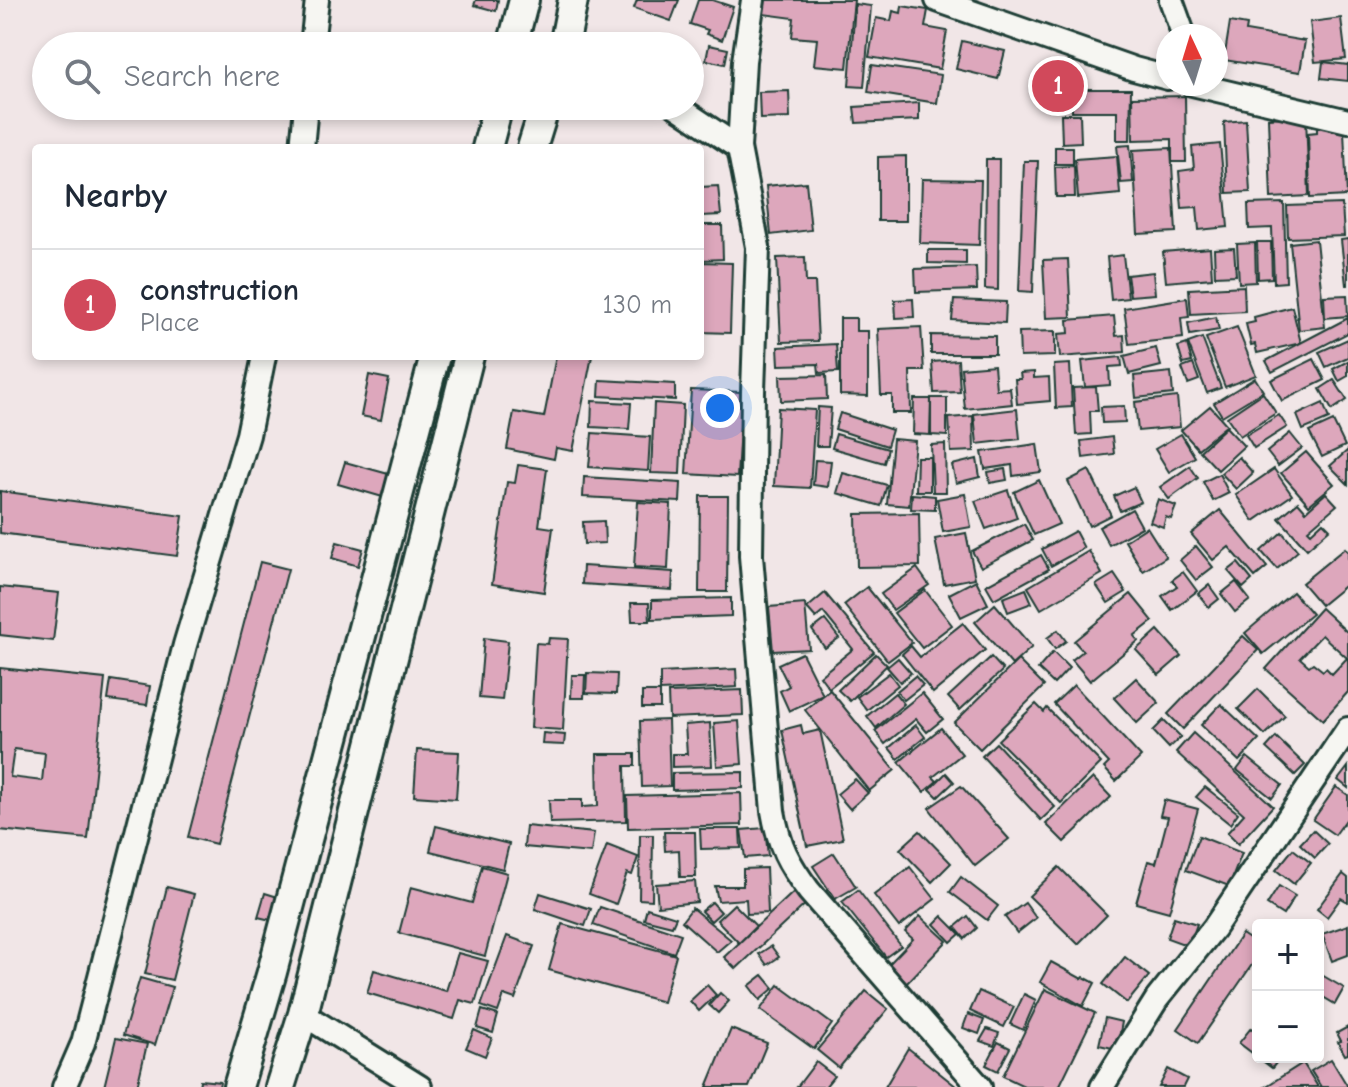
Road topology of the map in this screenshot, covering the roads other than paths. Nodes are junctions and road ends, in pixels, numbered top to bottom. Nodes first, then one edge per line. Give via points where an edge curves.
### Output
1 (317, 0) edge
2 (524, 0) edge
3 (573, 0) edge
4 (753, 0) edge
5 (937, 0) edge
6 (1171, 0) edge
7 (1180, 24) edge
8 (314, 32) edge
9 (516, 32) edge
10 (568, 32) edge
11 (1156, 75) edge
12 (1228, 91) edge
13 (305, 120) edge
14 (494, 120) edge
15 (541, 120) edge
16 (697, 120) edge
17 (1348, 121) edge
18 (302, 144) edge
19 (488, 144) edge
20 (533, 144) edge
21 (739, 148) junction
22 (263, 360) edge
23 (434, 360) edge
24 (468, 360) edge
25 (1348, 729) edge
26 (265, 995) junction
27 (303, 1014) junction
28 (64, 1087) edge
29 (238, 1087) edge
30 (280, 1087) edge
31 (420, 1087) edge
32 (980, 1087) edge
33 (1102, 1087) edge

1 - 8 street
2 - 9 street
3 - 10 street
4 - 21 street
5 - 11 street
6 - 7 street
12 - 17 street
13 - 18 street
14 - 19 street
15 - 20 street
16 - 21 street
21 - 32 street via 758,247 751,556 778,841 809,891
22 - 28 street via 248,435 185,645 83,1043
23 - 26 street
24 - 27 street
25 - 33 street via 1214,928 1157,999
26 - 27 street
26 - 29 street
27 - 30 street
27 - 31 street

